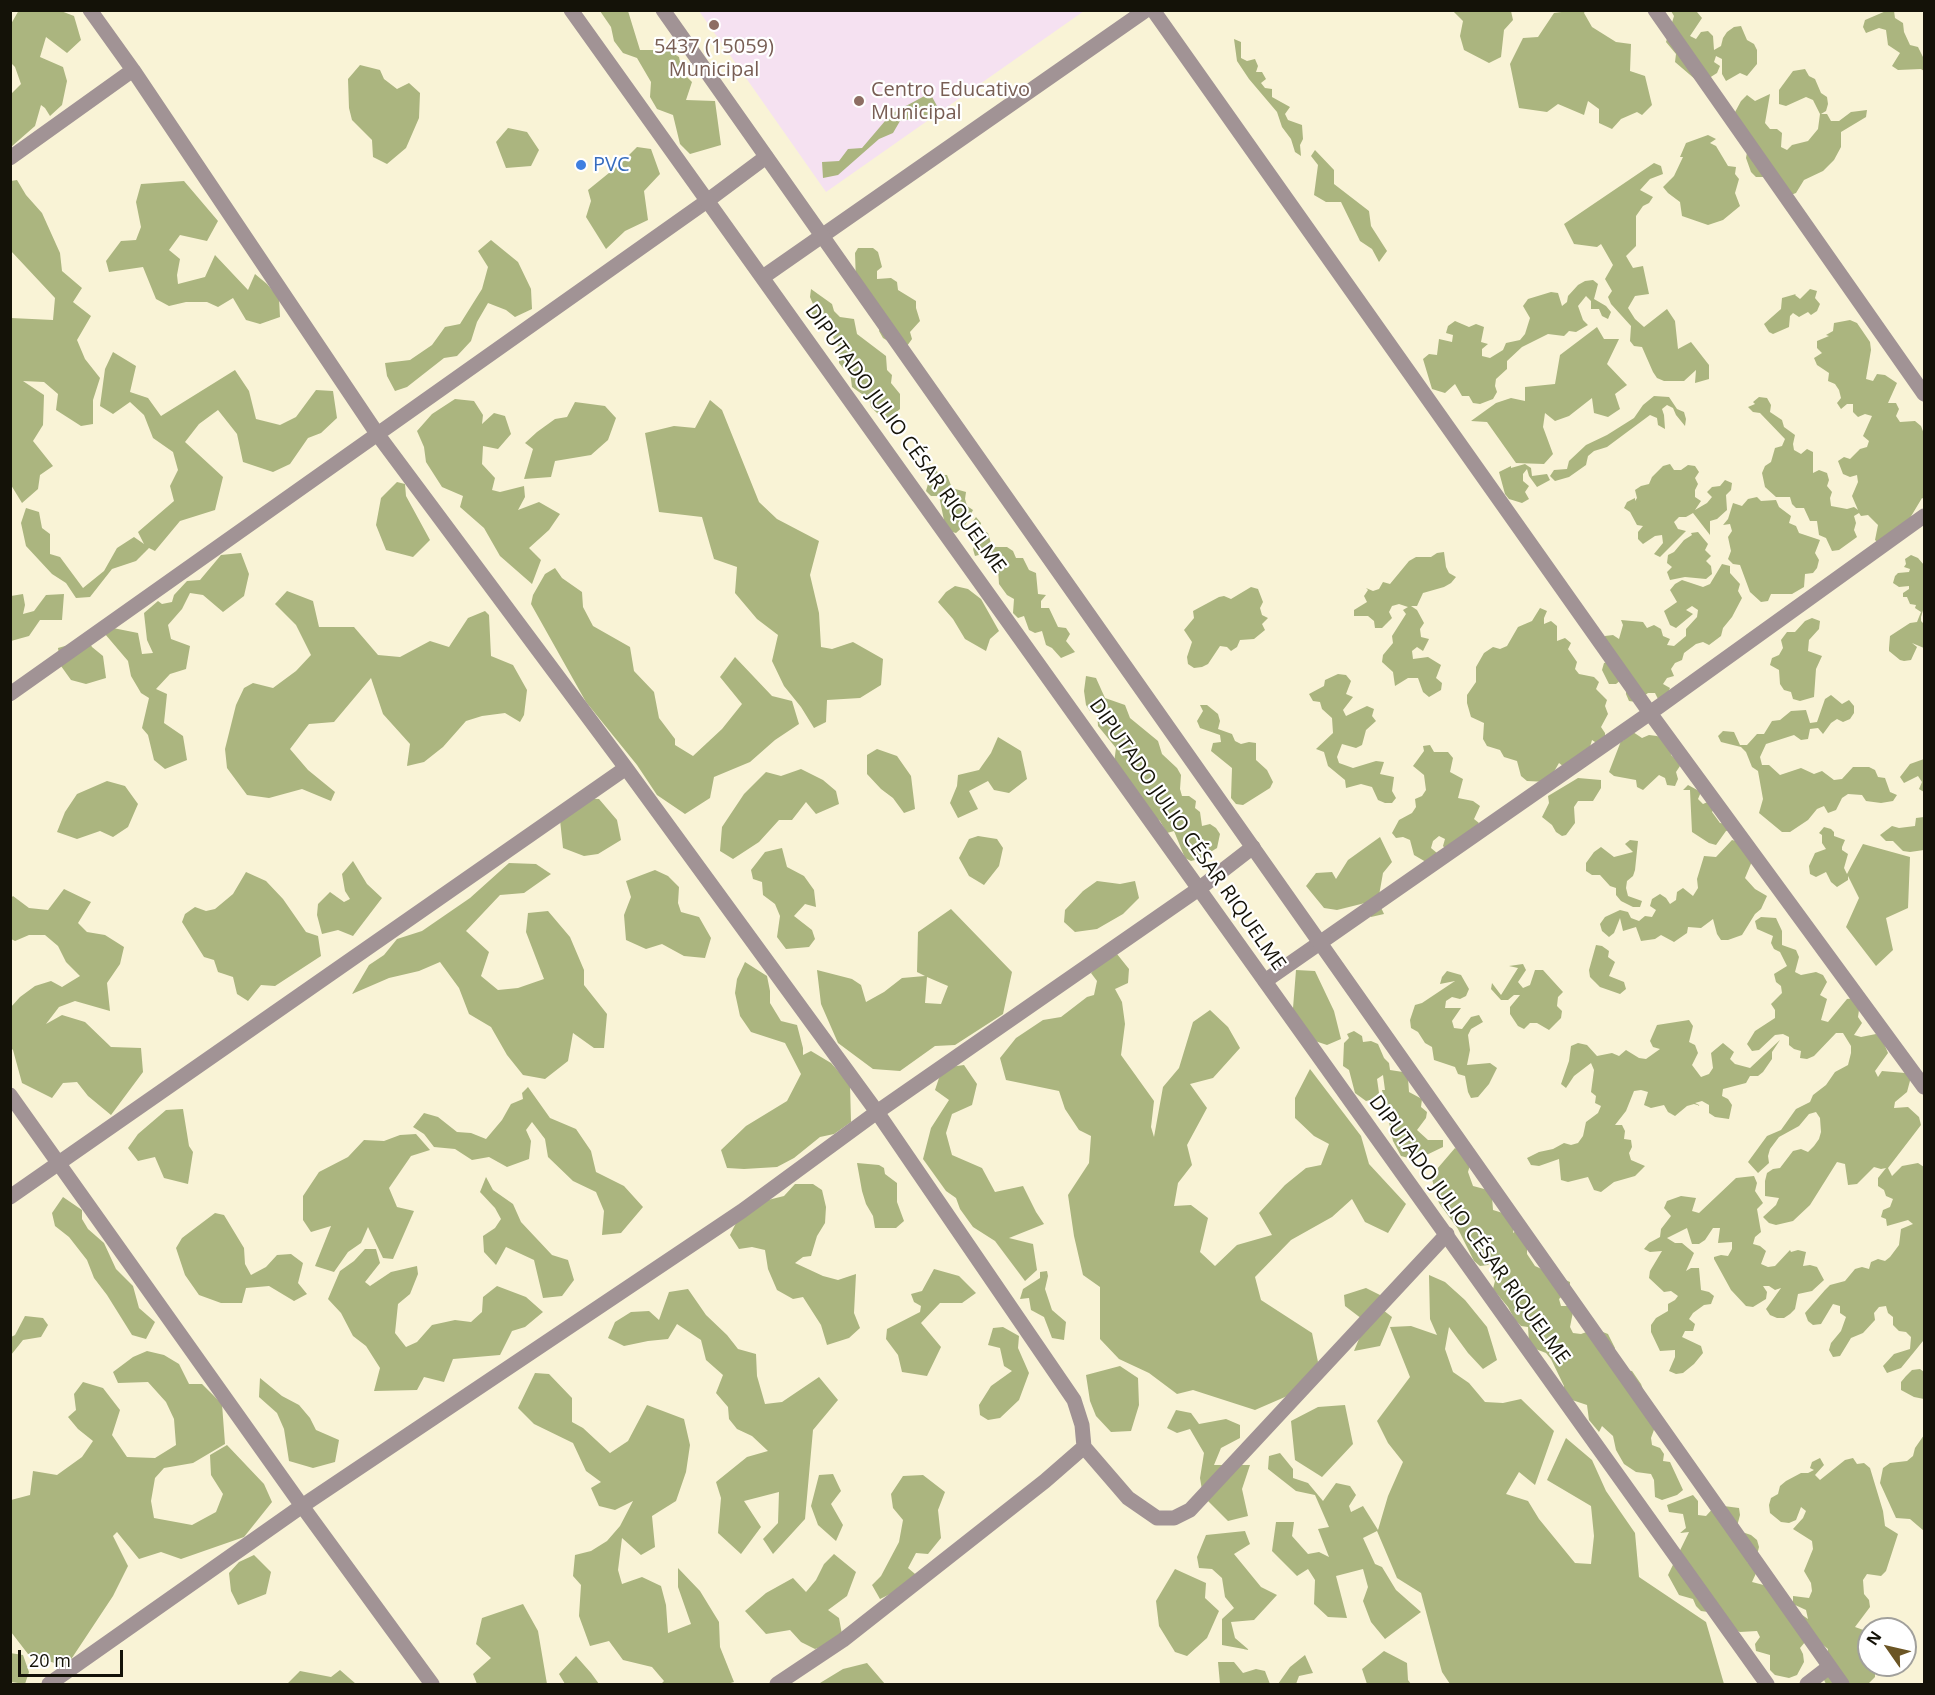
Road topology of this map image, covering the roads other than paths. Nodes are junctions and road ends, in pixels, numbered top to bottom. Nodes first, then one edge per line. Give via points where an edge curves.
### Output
1 (90, 10) edge
2 (571, 10) edge
3 (663, 10) edge
4 (1146, 10) edge
5 (1153, 10) edge
6 (1655, 10) edge
7 (133, 70) junction
8 (766, 157) junction
9 (10, 158) edge
10 (707, 201) junction
11 (821, 236) junction
12 (763, 277) junction
13 (1924, 394) edge
14 (378, 435) junction
15 (1924, 516) edge
16 (10, 694) edge
17 (1650, 713) junction
18 (626, 768) junction
19 (1252, 847) junction
20 (1200, 888) junction
21 (1320, 944) junction
22 (1265, 981) junction
23 (1924, 1087) edge
24 (10, 1095) edge
25 (877, 1112) junction
26 (60, 1162) junction
27 (10, 1197) edge
28 (1447, 1234) junction
29 (1084, 1447) junction
30 (302, 1506) junction
31 (1830, 1667) junction
32 (50, 1684) edge
33 (432, 1684) edge
34 (777, 1684) edge
35 (1767, 1684) edge
36 (1807, 1684) edge
37 (1842, 1684) edge

1 - 7 street
2 - 10 street, DIPUTADO JULIO CÉSAR RIQUELME
3 - 8 street, DIPUTADO JULIO CÉSAR RIQUELME
4 - 11 street
5 - 17 street
6 - 13 street
7 - 9 street
7 - 14 street
8 - 10 street
8 - 11 street, DIPUTADO JULIO CÉSAR RIQUELME
10 - 12 street, DIPUTADO JULIO CÉSAR RIQUELME
10 - 14 street
11 - 12 street
11 - 19 street, DIPUTADO JULIO CÉSAR RIQUELME
12 - 20 street, DIPUTADO JULIO CÉSAR RIQUELME
14 - 16 street
14 - 18 street
15 - 17 street
17 - 21 street
17 - 23 street
18 - 25 street
18 - 26 street
19 - 20 street
19 - 21 street, DIPUTADO JULIO CÉSAR RIQUELME
20 - 22 street, DIPUTADO JULIO CÉSAR RIQUELME
20 - 25 street
21 - 22 street
21 - 31 street, DIPUTADO JULIO CÉSAR RIQUELME
22 - 28 street, DIPUTADO JULIO CÉSAR RIQUELME
24 - 26 street
25 - 29 street via 1074,1400
25 - 30 street via 742,1211
26 - 27 street
26 - 30 street
28 - 29 street via 1190,1510 1174,1518 1157,1518 1128,1498
28 - 35 street, DIPUTADO JULIO CÉSAR RIQUELME
29 - 34 street via 852,1633
30 - 32 street
30 - 33 street
31 - 36 street
31 - 37 street, DIPUTADO JULIO CÉSAR RIQUELME

